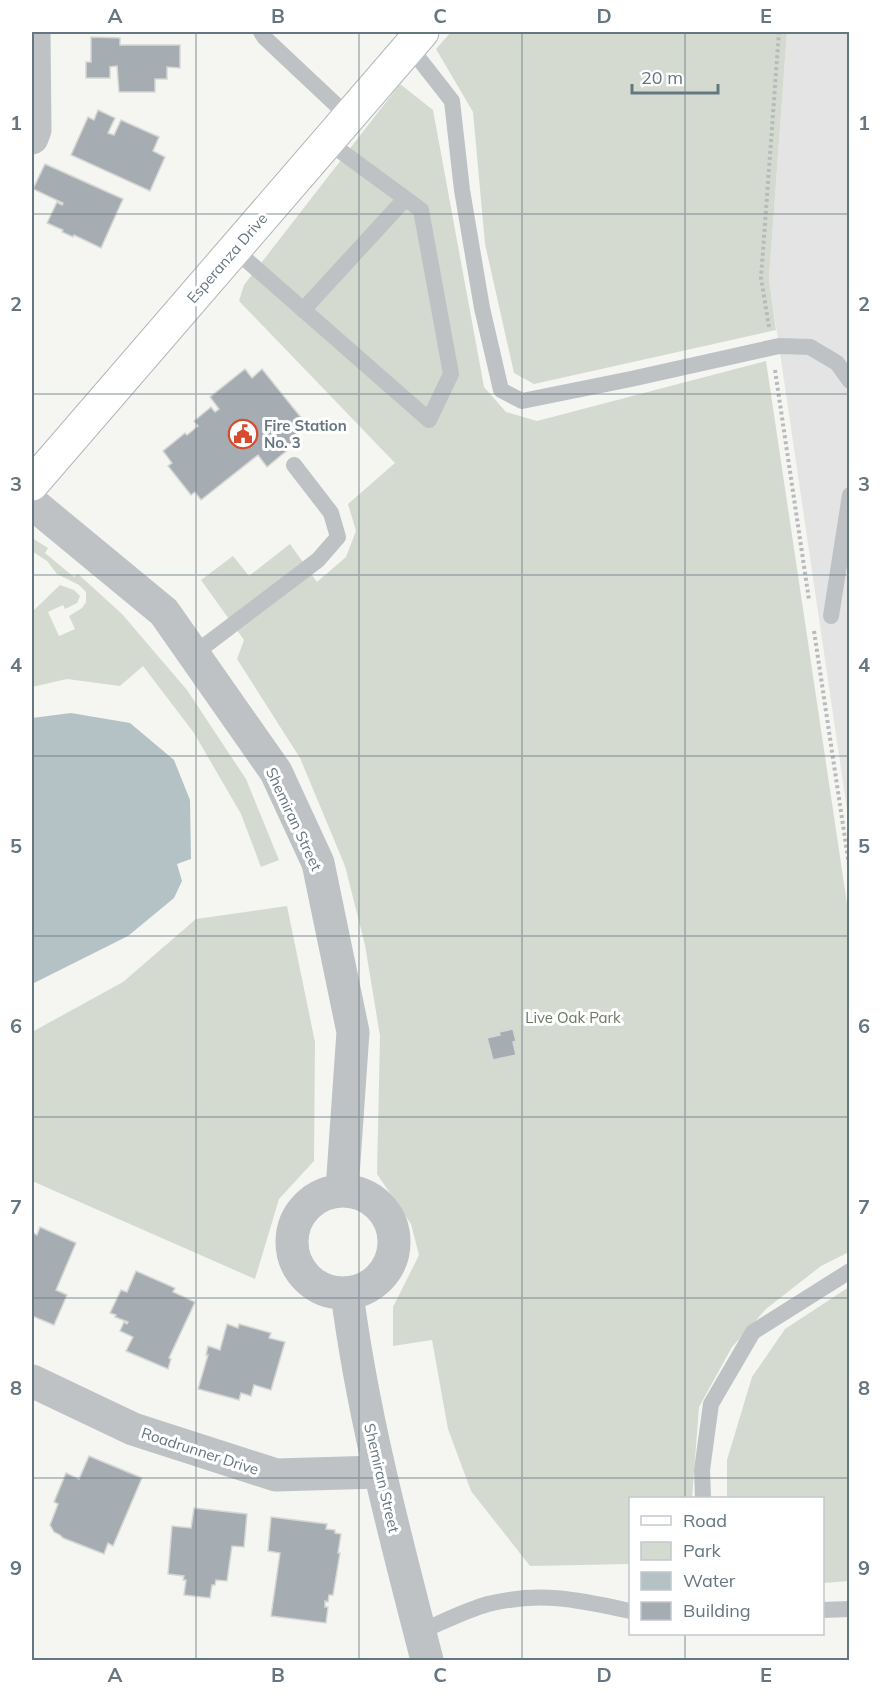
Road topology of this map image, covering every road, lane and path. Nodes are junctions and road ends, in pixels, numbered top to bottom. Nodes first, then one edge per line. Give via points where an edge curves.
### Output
1 (34, 32) edge
2 (261, 32) edge
3 (779, 32) edge
4 (415, 39) edge
5 (349, 117) junction
6 (32, 138) edge
7 (327, 141) junction
8 (405, 199) junction
9 (234, 249) junction
10 (303, 310) junction
11 (772, 348) junction
12 (849, 381) edge
13 (294, 465) dead end
14 (32, 484) edge
15 (849, 495) edge
16 (32, 503) edge
17 (810, 602) dead end
18 (831, 616) dead end
19 (813, 626) dead end
20 (194, 654) junction
21 (849, 872) edge
22 (342, 1190) junction
23 (849, 1270) edge
24 (347, 1293) junction
25 (32, 1381) edge
26 (379, 1472) junction
27 (703, 1497) edge
28 (849, 1609) edge
29 (824, 1610) edge
30 (629, 1611) edge
31 (423, 1646) edge

1 - 6 street
2 - 5 lane
3 - 11 path via 761,278
4 - 5 main road, Esperanza Drive
4 - 11 lane via 452,102 482,308 501,390 522,401
5 - 7 main road, Esperanza Drive
7 - 8 lane
7 - 9 main road, Esperanza Drive
8 - 10 lane
8 - 10 lane via 421,210 451,374 429,420
9 - 10 lane
9 - 14 main road, Esperanza Drive
11 - 12 lane via 810,347 837,363
11 - 17 path
13 - 20 lane via 331,513 338,537 318,560
15 - 18 lane
16 - 20 street, Shemiran Street via 164,612
19 - 21 path
20 - 22 street, Shemiran Street via 276,772 318,863 353,1032
22 - 24 street via 372,1200 384,1211 395,1242 385,1272 373,1284
22 - 24 street via 309,1203 291,1232 291,1250 308,1281 323,1290
23 - 27 lane via 753,1332 711,1404 702,1470
24 - 26 street, Shemiran Street
25 - 26 street, Roadrunner Drive via 132,1429 276,1475
26 - 31 street, Shemiran Street
28 - 29 lane
30 - 31 lane via 533,1596 487,1604

